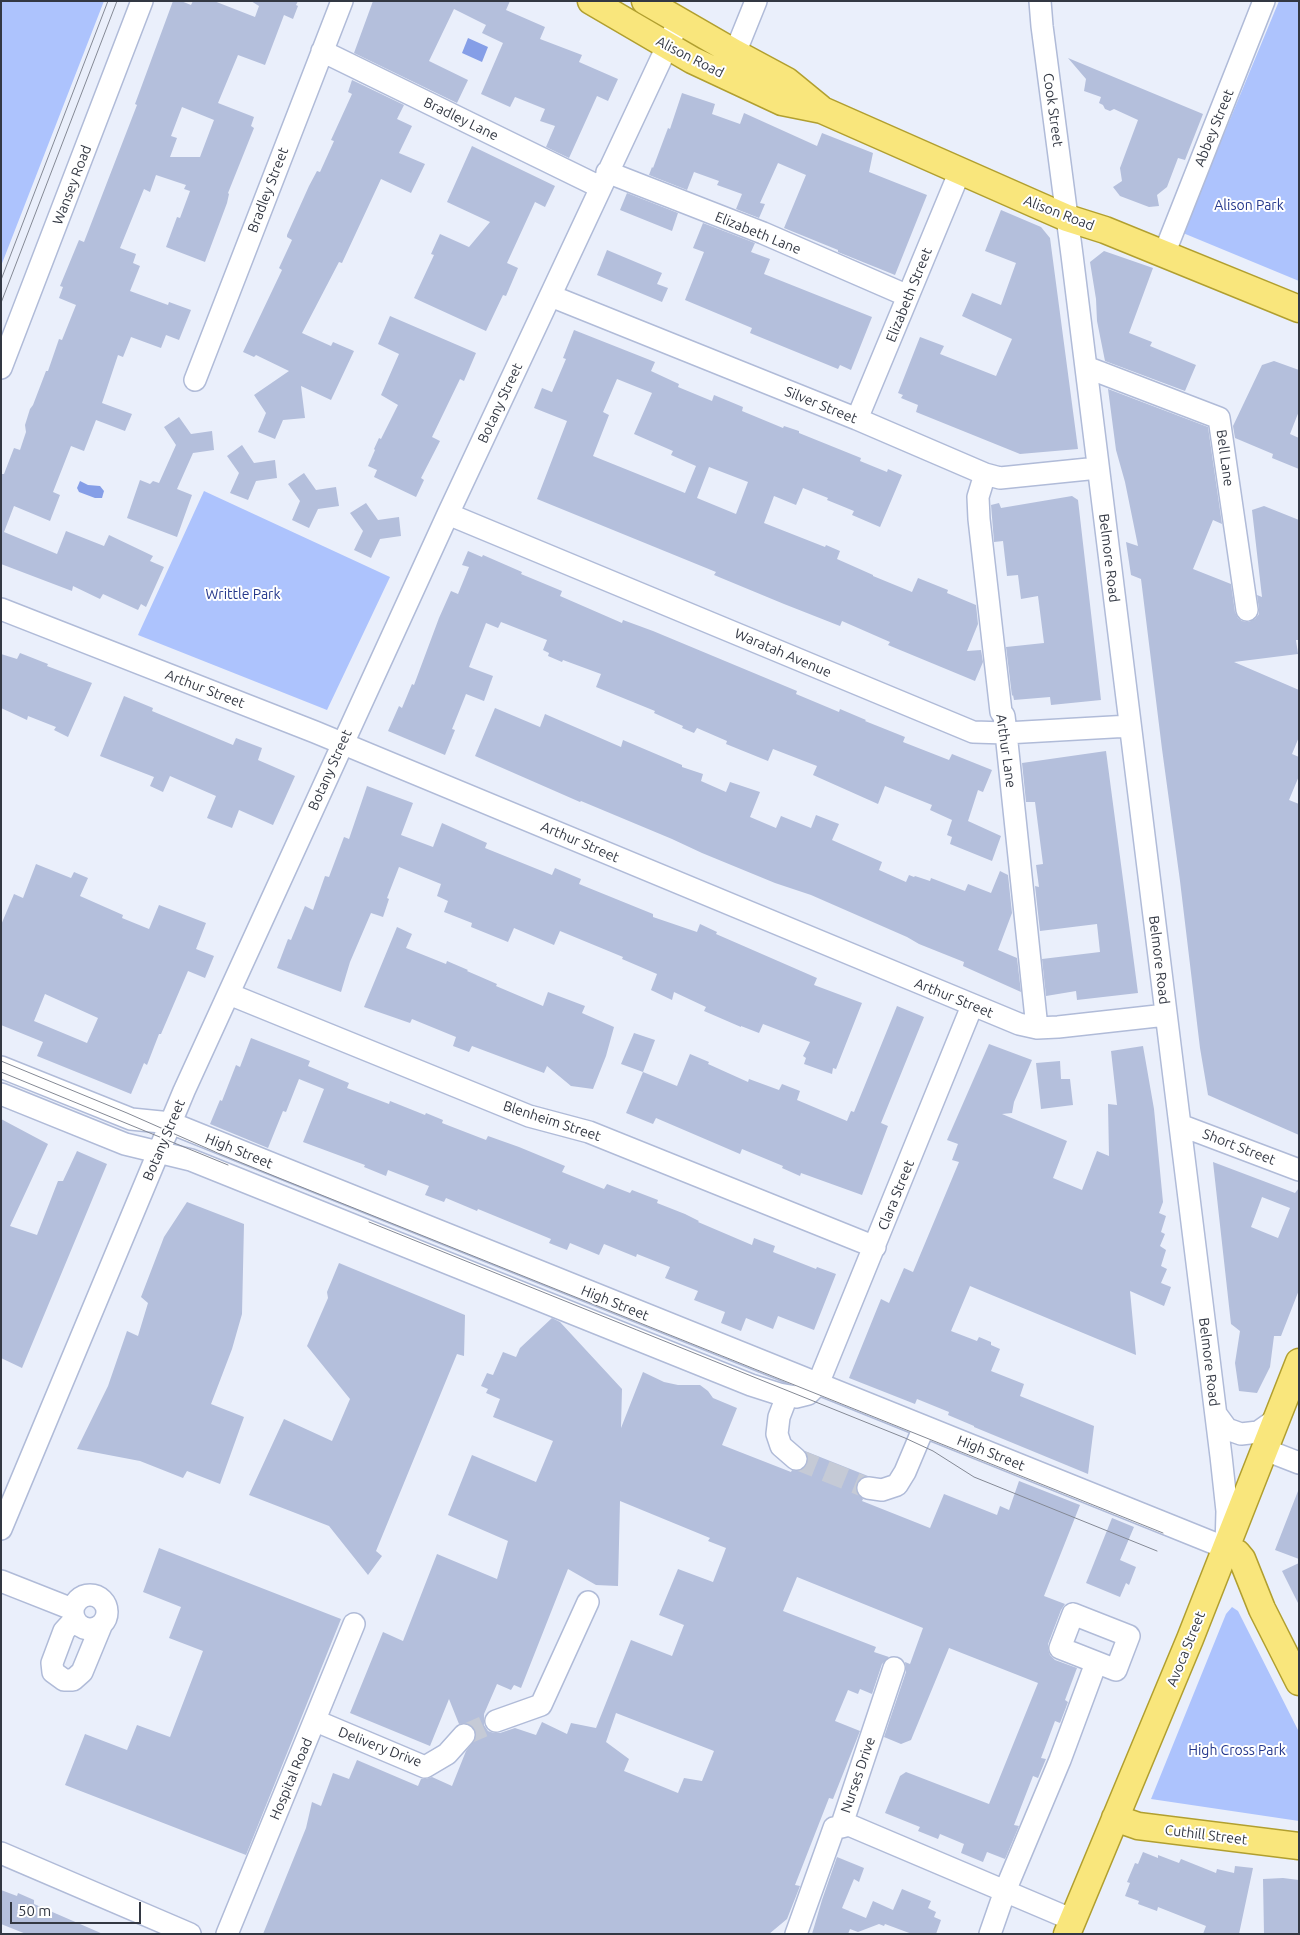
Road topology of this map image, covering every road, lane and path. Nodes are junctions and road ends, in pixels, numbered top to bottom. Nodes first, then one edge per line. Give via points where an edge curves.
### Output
1 (142, 1) edge
2 (342, 1) edge
3 (591, 1) edge
4 (645, 1) edge
5 (756, 1) edge
6 (1040, 1) edge
7 (1264, 1) edge
8 (679, 21) junction
9 (667, 46) junction
10 (322, 51) junction
11 (735, 53) junction
12 (822, 110) junction
13 (960, 171) junction
14 (604, 179) junction
15 (1067, 218) junction
16 (1164, 254) junction
17 (550, 296) junction
18 (908, 296) junction
19 (1299, 308) edge
20 (1086, 367) junction
21 (1, 368) edge
22 (195, 380) dead end
23 (858, 419) junction
24 (1098, 468) junction
25 (985, 474) junction
26 (448, 514) junction
27 (1, 609) edge
28 (1247, 610) dead end
29 (1130, 726) junction
30 (1006, 733) junction
31 (343, 744) junction
32 (229, 994) junction
33 (972, 1006) junction
34 (1166, 1015) junction
35 (1037, 1028) junction
36 (1, 1067) edge
37 (1, 1094) edge
38 (171, 1123) junction
39 (1180, 1125) junction
40 (158, 1152) junction
41 (1299, 1170) edge
42 (875, 1247) junction
43 (1299, 1362) edge
44 (818, 1384) junction
45 (787, 1396) junction
46 (1216, 1414) junction
47 (1275, 1420) junction
48 (924, 1427) junction
49 (1263, 1449) junction
50 (796, 1459) tunnel mouth
51 (1299, 1463) edge
52 (868, 1488) tunnel mouth
53 (1, 1529) edge
54 (1226, 1548) junction
55 (1, 1581) edge
56 (588, 1602) dead end
57 (73, 1614) junction
58 (354, 1624) dead end
59 (101, 1626) junction
60 (1096, 1662) dead end
61 (894, 1668) dead end
62 (1299, 1682) edge
63 (316, 1721) junction
64 (496, 1721) tunnel mouth
65 (464, 1735) tunnel mouth
66 (1115, 1818) junction
67 (841, 1827) junction
68 (1299, 1846) edge
69 (1, 1853) edge
70 (1005, 1891) junction
71 (1070, 1927) edge
72 (190, 1934) edge
73 (227, 1934) edge
74 (796, 1934) edge
75 (990, 1934) edge

1 - 21 street, Wansey Road
2 - 10 street, Bradley Street
3 - 9 main road, Alison Road
4 - 8 main road, Alison Road
5 - 11 street
6 - 15 street, Cook Street
7 - 16 street, Abbey Street
8 - 9 street, Botany Street
8 - 11 main road, Alison Road
9 - 12 main road, Alison Road via 782,102
9 - 14 street, Botany Street
10 - 14 street, Bradley Lane
10 - 22 street, Bradley Street
11 - 12 main road, Alison Road via 787,81
12 - 13 main road, Alison Road
13 - 15 main road, Alison Road
13 - 18 street, Elizabeth Street
14 - 17 street, Botany Street
14 - 18 street, Elizabeth Lane via 762,234
15 - 16 main road, Alison Road
15 - 20 street, Belmore Road
16 - 19 main road, Alison Road
17 - 23 street, Silver Street
17 - 26 street, Botany Street
18 - 23 street, Elizabeth Street
20 - 24 street, Belmore Road
20 - 28 street, Bell Lane via 1219,418
23 - 25 street, Silver Street
24 - 25 street, Silver Street via 1000,478
24 - 29 street, Belmore Road
25 - 30 street, Arthur Lane via 978,498 979,519
26 - 30 street, Waratah Avenue via 973,732
26 - 31 street, Botany Street
27 - 31 street, Arthur Street
29 - 30 street, Waratah Avenue
29 - 34 street, Belmore Road
30 - 35 street, Arthur Lane
31 - 32 street, Botany Street
31 - 33 street, Arthur Street
32 - 38 street, Botany Street
32 - 42 street, Blenheim Street via 529,1116 589,1132
33 - 35 street, Arthur Street
33 - 42 street, Clara Street
34 - 35 street, Arthur Street
34 - 39 street, Belmore Road
36 - 38 street, High Street via 131,1119
37 - 40 street, High Street via 115,1141
38 - 40 street, Botany Street
38 - 44 street, High Street
39 - 41 street, Short Street
39 - 46 street, Belmore Road
40 - 45 street, High Street via 191,1160 751,1385
40 - 53 street, Botany Street
42 - 44 street, Clara Street
43 - 47 main road, Avoca Street
44 - 45 street via 805,1395
44 - 48 street, High Street
45 - 50 street via 779,1416 777,1434 784,1449
46 - 47 street via 1227,1429 1241,1434 1258,1432
46 - 54 street, Belmore Road via 1226,1502
47 - 49 main road, Avoca Street
48 - 52 street via 897,1485 882,1490
48 - 54 street, High Street
49 - 51 street
49 - 54 main road, Avoca Street
54 - 62 main road via 1242,1559 1262,1610
54 - 66 main road, Avoca Street
55 - 57 street
56 - 64 street via 541,1704
57 - 59 street via 78,1625 86,1630
57 - 59 street via 76,1602 93,1595 100,1598 106,1607
57 - 59 street via 52,1663 54,1674 66,1680 73,1680 82,1672
58 - 63 street, Hospital Road
60 - 70 street via 1060,1760
61 - 67 street, Nurses Drive
63 - 65 street, Delivery Drive via 425,1766 447,1754
63 - 73 street, Hospital Road
66 - 68 main road, Cuthill Street via 1138,1826
66 - 71 main road, Avoca Street
67 - 70 street via 848,1825
67 - 74 street, Nurses Drive via 834,1828
69 - 72 street
70 - 71 street
70 - 75 street

